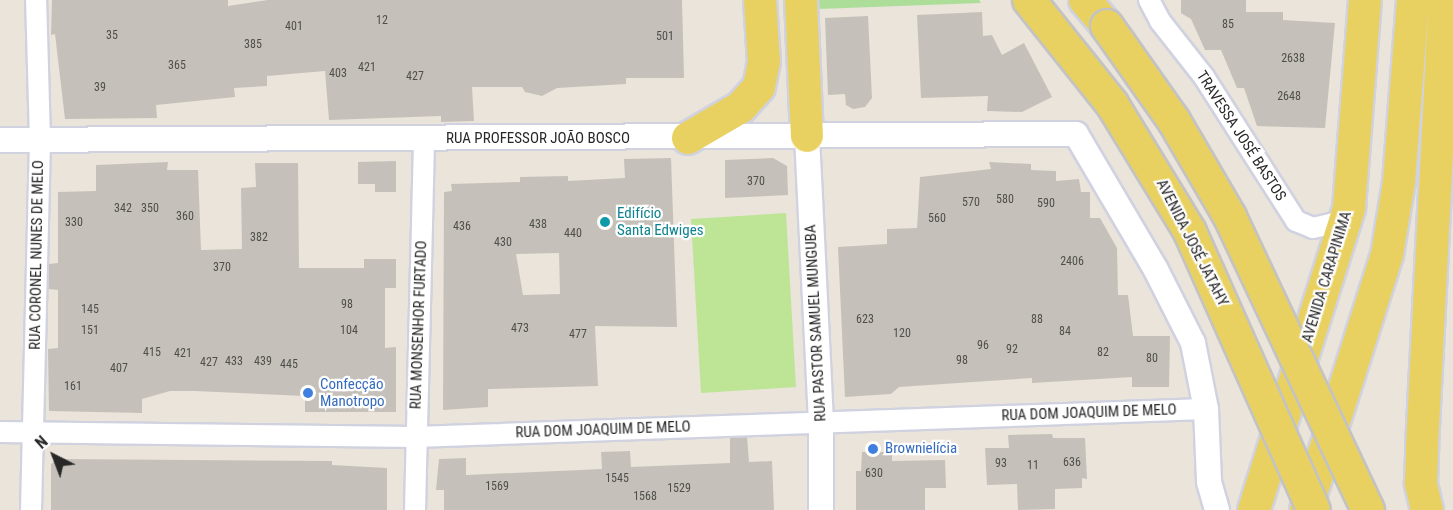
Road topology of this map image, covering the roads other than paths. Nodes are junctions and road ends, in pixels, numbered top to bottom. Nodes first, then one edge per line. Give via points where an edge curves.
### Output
1 (36, 0) edge
2 (760, 0) edge
3 (801, 0) edge
4 (1029, 0) edge
5 (1085, 0) edge
6 (1149, 0) edge
7 (1365, 0) edge
8 (1413, 0) edge
9 (1444, 0) edge
10 (807, 136) junction
11 (688, 138) junction
12 (0, 140) edge
13 (40, 140) junction
14 (424, 140) junction
15 (1349, 208) junction
16 (1206, 409) junction
17 (821, 421) junction
18 (0, 432) edge
19 (34, 432) junction
20 (416, 437) junction
21 (31, 510) edge
22 (415, 510) edge
23 (821, 510) edge
24 (1217, 510) edge
25 (1254, 510) edge
26 (1306, 510) edge
27 (1314, 510) edge
28 (1368, 510) edge
29 (1427, 510) edge

1 - 13 street, RUA CORONEL NUNES DE MELO
2 - 11 main road via 764,62 759,87 741,107
3 - 10 main road
4 - 27 main road, AVENIDA JOSÉ JATAHY, bridge via 1112,104 1190,232
5 - 28 main road, bridge via 1155,92 1230,217
6 - 15 street, TRAVESSA JOSÉ BASTOS via 1160,21 1204,77 1296,221 1313,228 1335,224
7 - 15 main road, AVENIDA CARAPINIMA
8 - 26 main road via 1400,182 1387,255
9 - 29 main road via 1422,447 1421,483
10 - 11 street, RUA PROFESSOR JOÃO BOSCO
10 - 16 street, RUA PROFESSOR JOÃO BOSCO via 1076,134 1156,270 1193,343
10 - 17 street, RUA PASTOR SAMUEL MUNGUBA
11 - 14 street, RUA PROFESSOR JOÃO BOSCO
12 - 13 street, RUA PROFESSOR JOÃO BOSCO
13 - 14 street, RUA PROFESSOR JOÃO BOSCO
13 - 19 street, RUA CORONEL NUNES DE MELO
14 - 20 street, RUA MONSENHOR FURTADO
15 - 25 main road, AVENIDA CARAPINIMA
16 - 17 street, RUA DOM JOAQUIM DE MELO
16 - 24 street via 1209,482
17 - 20 street, RUA DOM JOAQUIM DE MELO
17 - 23 street, RUA PASTOR SAMUEL MUNGUBA
18 - 19 street, RUA DOM JOAQUIM DE MELO
19 - 20 street, RUA DOM JOAQUIM DE MELO
19 - 21 street, RUA CORONEL NUNES DE MELO
20 - 22 street, RUA MONSENHOR FURTADO

